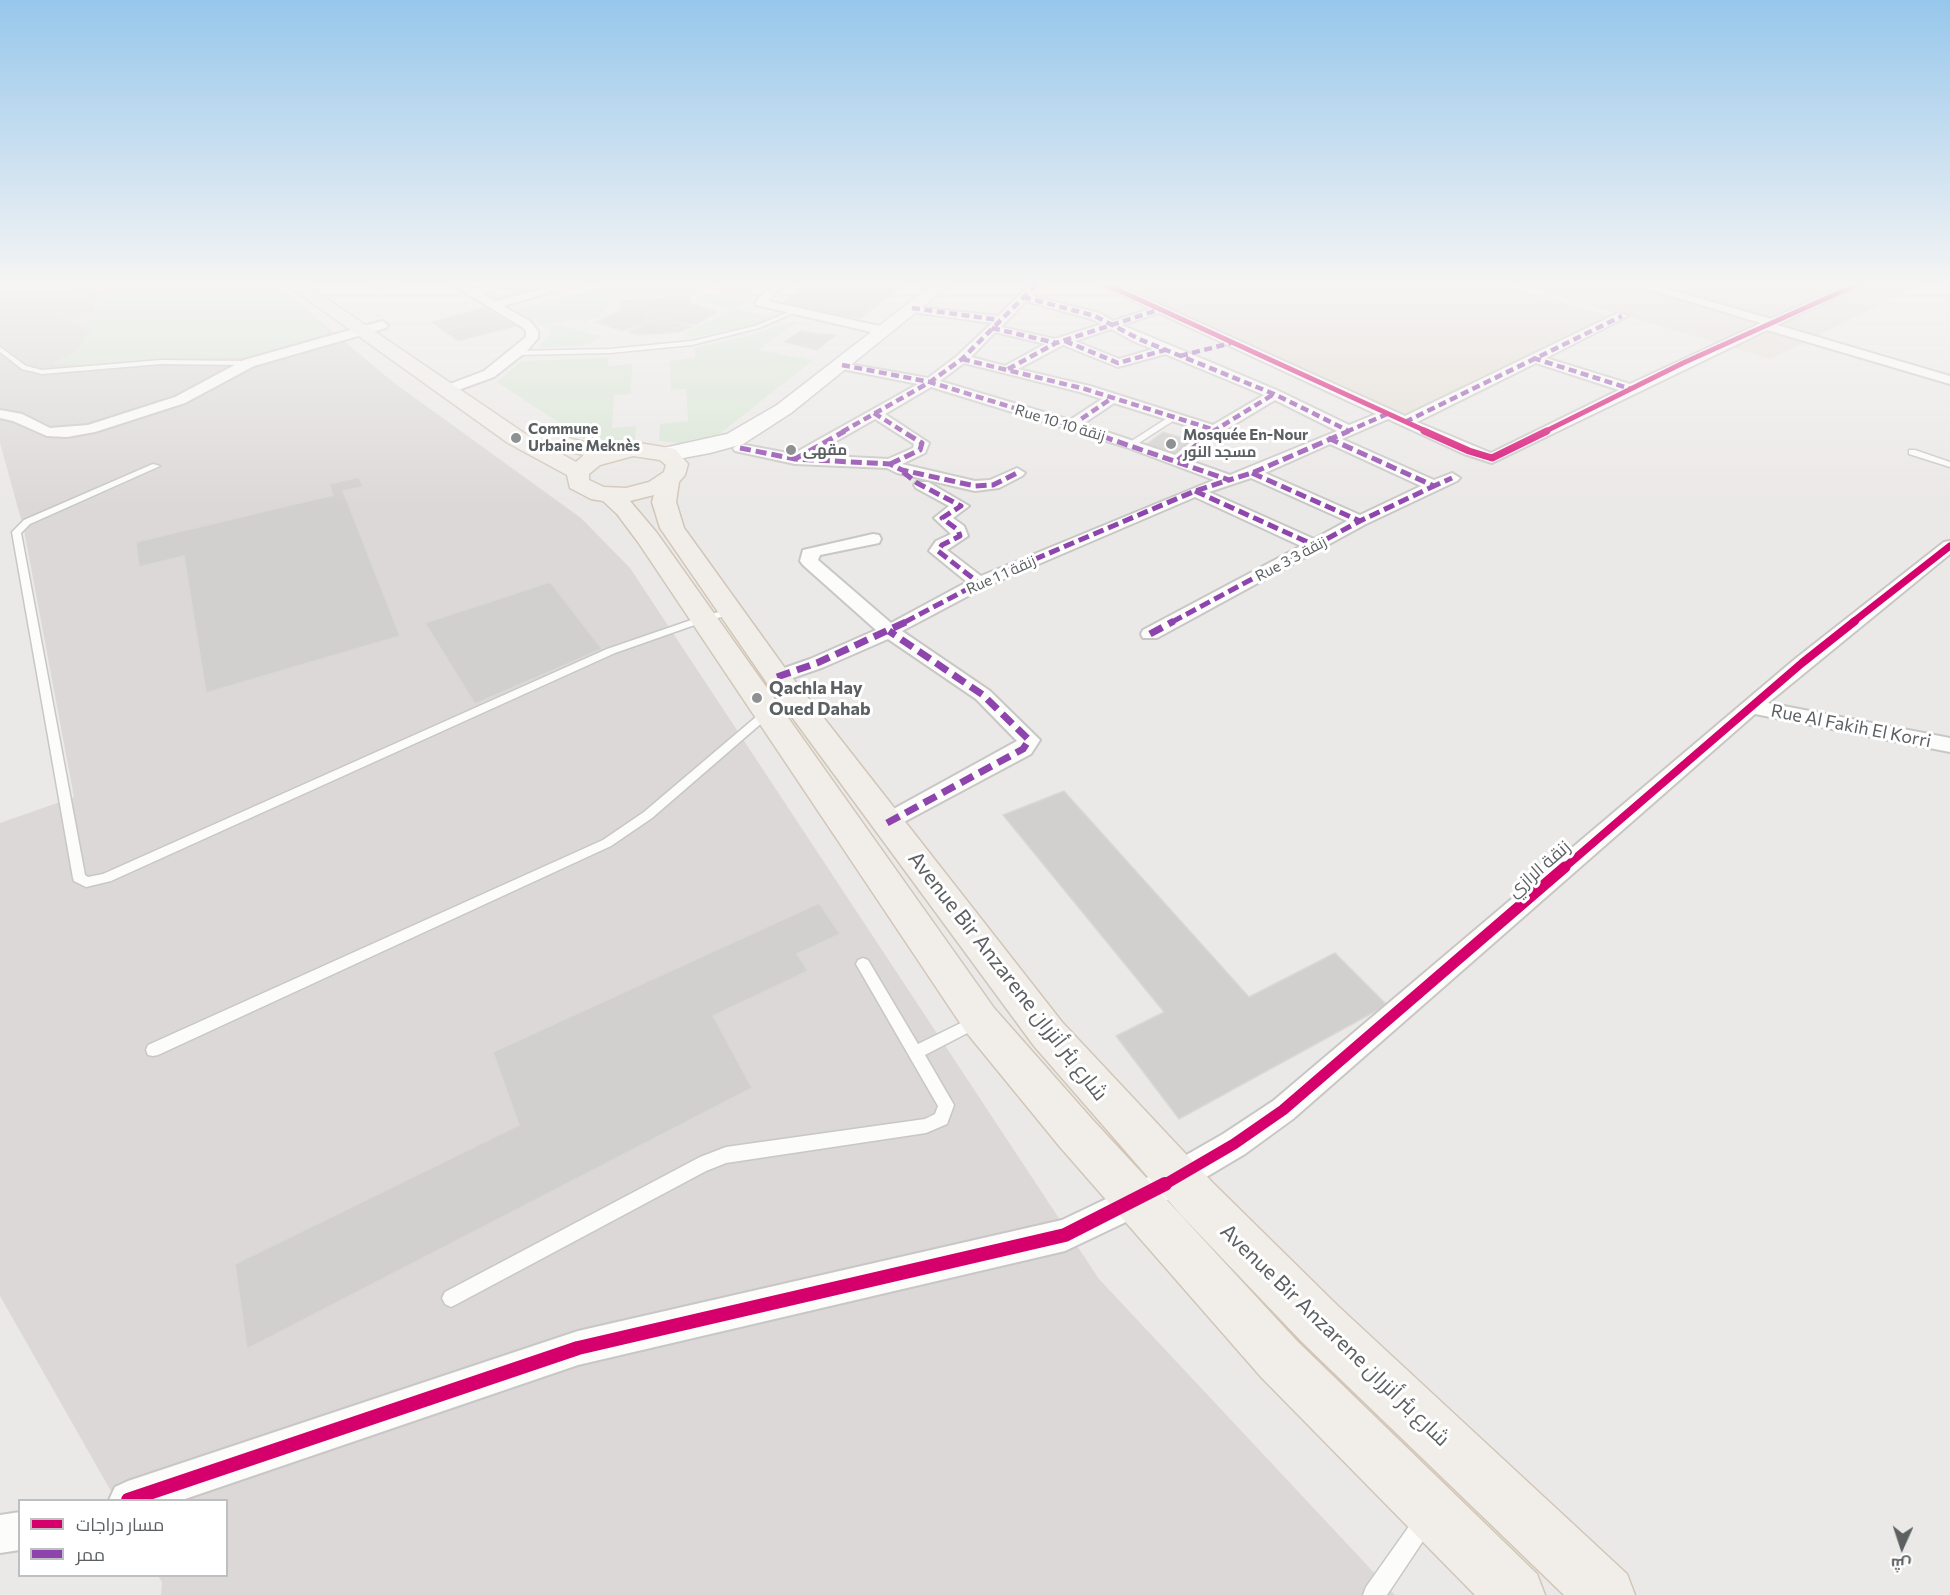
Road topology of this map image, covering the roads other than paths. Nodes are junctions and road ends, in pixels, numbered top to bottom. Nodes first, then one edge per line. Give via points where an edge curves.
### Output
1 (12, 358) edge
2 (265, 358) edge
3 (400, 358) edge
4 (432, 358) edge
5 (510, 358) edge
6 (850, 358) edge
7 (1028, 358) edge
8 (1105, 358) edge
9 (1135, 358) edge
10 (1186, 358) edge
11 (1265, 358) edge
12 (1533, 358) edge
13 (1534, 358) edge
14 (1697, 358) edge
15 (1879, 358) edge
16 (962, 359) joint
17 (249, 363) junction
18 (842, 365) junction
19 (1008, 369) junction
20 (1950, 380) edge
21 (930, 382) junction
22 (468, 383) junction
23 (1630, 389) junction
24 (447, 390) junction
25 (1274, 394) junction
26 (1112, 398) junction
27 (784, 409) junction
28 (874, 413) junction
29 (0, 414) edge
30 (1387, 414) junction
31 (1175, 417) junction
32 (1406, 422) junction
33 (1071, 426) junction
34 (1215, 430) junction
35 (1347, 430) junction
36 (1328, 438) junction
37 (1131, 444) junction
38 (740, 448) junction
39 (1912, 452) dead end
40 (606, 454) junction
41 (795, 459) junction
42 (1178, 460) junction
43 (1950, 465) edge
44 (156, 466) dead end
45 (896, 467) junction
46 (671, 468) junction
47 (1017, 473) dead end
48 (1241, 477) junction
49 (1452, 478) dead end
50 (594, 484) junction
51 (1434, 486) junction
52 (1195, 491) junction
53 (1360, 521) junction
54 (873, 539) dead end
55 (1316, 546) junction
56 (1950, 546) edge
57 (979, 583) junction
58 (717, 615) junction
59 (889, 631) junction
60 (1150, 634) dead end
61 (772, 695) junction
62 (1752, 707) junction
63 (1950, 745) edge
64 (887, 823) junction
65 (863, 964) dead end
66 (980, 1020) junction
67 (153, 1050) dead end
68 (915, 1053) junction
69 (1177, 1177) junction
70 (1138, 1200) junction
71 (451, 1298) dead end
72 (131, 1499) edge
73 (1431, 1511) junction
74 (18, 1531) edge
75 (0, 1534) edge
76 (1374, 1595) edge
77 (1516, 1595) edge
78 (1606, 1595) edge

1 - 17 lane via 24,368 42,372 161,362
2 - 17 street
3 - 24 main road, Avenue Bir Anzarene شارع بئر أنزران
4 - 22 main road
5 - 22 street
6 - 18 street
7 - 19 street
8 - 9 street via 1118,363
10 - 25 street
11 - 30 street
12 - 32 street
13 - 23 street
14 - 23 street
15 - 20 street
16 - 19 street
16 - 21 street
17 - 29 street via 180,400 78,431 47,432 17,417
18 - 21 street, Rue 10 زنقة 10
18 - 27 street
19 - 26 street
21 - 28 street
21 - 33 street, Rue 10 زنقة 10
22 - 24 street
22 - 40 main road via 549,437
23 - 32 street via 1489,458
24 - 50 main road, Avenue Bir Anzarene شارع بئر أنزران via 516,438
25 - 34 street
25 - 35 street
26 - 31 street
26 - 33 street
27 - 38 street via 773,424
27 - 46 street via 735,439 710,447
28 - 41 street
28 - 45 street via 922,443 920,450
30 - 32 street
30 - 35 street, Rue 1 زنقة 1
31 - 34 street
31 - 37 lane
33 - 37 street, Rue 10 زنقة 10
34 - 42 street
35 - 36 street, Rue 1 زنقة 1
36 - 48 street, Rue 1 زنقة 1
36 - 51 street
37 - 42 street, Rue 10 زنقة 10
38 - 41 street
38 - 46 street
39 - 43 lane
40 - 46 main road via 639,449
40 - 50 main road via 592,460
41 - 45 street
42 - 48 street, Rue 10 زنقة 10
44 - 58 lane via 27,522 16,532 79,878 86,882 106,878 611,651
45 - 47 street via 983,487
45 - 57 street via 961,506 942,518 960,536 938,551
46 - 50 main road via 642,492
46 - 58 main road, Avenue Bir Anzarene شارع بئر أنزران via 664,502 669,522
48 - 52 street, Rue 1 زنقة 1
48 - 53 street, Rue 10 زنقة 10
49 - 51 street, Rue 3 زنقة 3
50 - 58 main road, Avenue Bir Anzarene شارع بئر أنزران via 636,522
51 - 53 street, Rue 3 زنقة 3
52 - 55 street
52 - 57 street, Rue 1 زنقة 1
53 - 55 street, Rue 3 زنقة 3
54 - 59 street via 815,551 809,554 809,561
55 - 60 street, Rue 3 زنقة 3
56 - 62 street, زنقة الرازي
57 - 59 street, Rue 1 زنقة 1
58 - 61 main road, Avenue Bir Anzarene شارع بئر أنزران
59 - 61 street, Rue 1 زنقة 1 via 817,663
59 - 64 street via 983,695 1029,740 1023,748
61 - 64 main road, Avenue Bir Anzarene شارع بئر أنزران
61 - 66 main road, Avenue Bir Anzarene شارع بئر أنزران
61 - 67 lane via 648,815 607,843
62 - 63 street, Rue Al Fakih El Korri
62 - 69 street, زنقة الرازي via 1283,1110
64 - 69 main road, Avenue Bir Anzarene شارع بئر أنزران via 1048,1034
65 - 68 lane
66 - 68 lane
66 - 70 main road, Avenue Bir Anzarene شارع بئر أنزران
68 - 71 lane via 946,1105 941,1119 926,1126 726,1155 700,1165
69 - 70 street, زنقة الرازي
69 - 78 main road, Avenue Bir Anzarene شارع بئر أنزران via 1320,1324
70 - 72 street, زنقة الرازي via 1065,1235 578,1348
70 - 73 main road, Avenue Bir Anzarene شارع بئر أنزران via 1279,1359
73 - 76 lane
73 - 77 main road, Avenue Bir Anzarene شارع بئر أنزران
74 - 75 street

